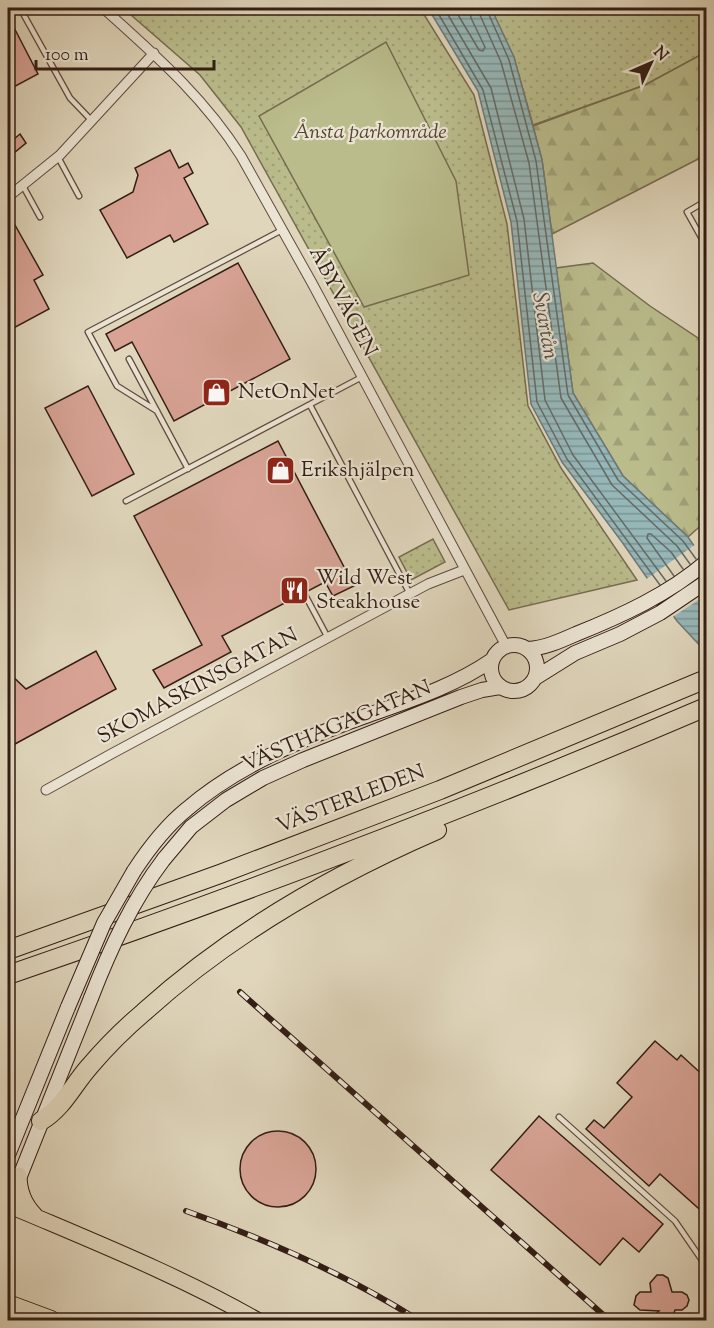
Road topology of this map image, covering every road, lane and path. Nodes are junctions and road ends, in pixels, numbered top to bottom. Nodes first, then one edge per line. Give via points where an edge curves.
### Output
1 (20, 8) edge
2 (104, 8) edge
3 (154, 54) junction
4 (92, 121) junction
5 (58, 157) junction
6 (23, 186) junction
7 (79, 196) dead end
8 (8, 197) edge
9 (706, 201) edge
10 (40, 217) dead end
11 (283, 229) junction
12 (706, 246) edge
13 (129, 359) dead end
14 (362, 377) junction
15 (310, 405) junction
16 (157, 411) junction
17 (188, 469) junction
18 (126, 501) dead end
19 (706, 562) edge
20 (464, 570) junction
21 (706, 582) edge
22 (304, 593) dead end
23 (410, 594) junction
24 (328, 638) junction
25 (506, 646) junction
26 (534, 649) junction
27 (492, 660) junction
28 (535, 678) junction
29 (706, 679) edge
30 (500, 687) junction
31 (706, 707) edge
32 (46, 790) dead end
33 (500, 794) junction
34 (8, 950) edge
35 (8, 975) edge
36 (559, 1117) dead end
37 (41, 1121) junction
38 (9, 1150) edge
39 (19, 1175) joint
40 (11, 1201) edge
41 (706, 1266) edge
42 (8, 1304) edge
43 (51, 1320) edge
44 (257, 1320) edge

1 - 4 lane via 70,98
2 - 3 street, ÅBYVÄGEN
3 - 4 street
3 - 11 street, ÅBYVÄGEN via 229,136
4 - 5 street
5 - 6 street
5 - 7 lane
6 - 8 street
6 - 10 lane
9 - 12 lane via 687,212
11 - 14 street, ÅBYVÄGEN
11 - 16 lane via 88,332 117,386
13 - 16 lane
14 - 15 lane
14 - 20 street, ÅBYVÄGEN
15 - 17 lane
15 - 23 lane
16 - 17 lane
17 - 18 lane
19 - 26 main road via 649,600 596,626
20 - 23 street, SKOMASKINSGATAN
20 - 25 street, ÅBYVÄGEN
21 - 28 main road via 660,613 575,653
22 - 24 lane
23 - 24 street, SKOMASKINSGATAN
24 - 32 street, SKOMASKINSGATAN
25 - 26 main road
25 - 27 main road
26 - 28 main road
27 - 30 main road via 492,675
27 - 38 main road, VÄSTHAGAGATAN, bridge via 459,680 338,726 241,771 186,809 157,839 104,923
28 - 30 main road via 519,690
29 - 34 highway, VÄSTERLEDEN via 440,790
30 - 37 main road, VÄSTHAGAGATAN, bridge via 461,698 263,778 191,827 139,894 124,922
31 - 33 highway
33 - 35 highway
33 - 37 highway via 488,808 329,881 237,938 133,1021 89,1067 55,1113
36 - 41 lane via 675,1221
37 - 39 main road, VÄSTHAGAGATAN
39 - 40 main road
40 - 44 main road via 39,1218 139,1261
42 - 43 highway

